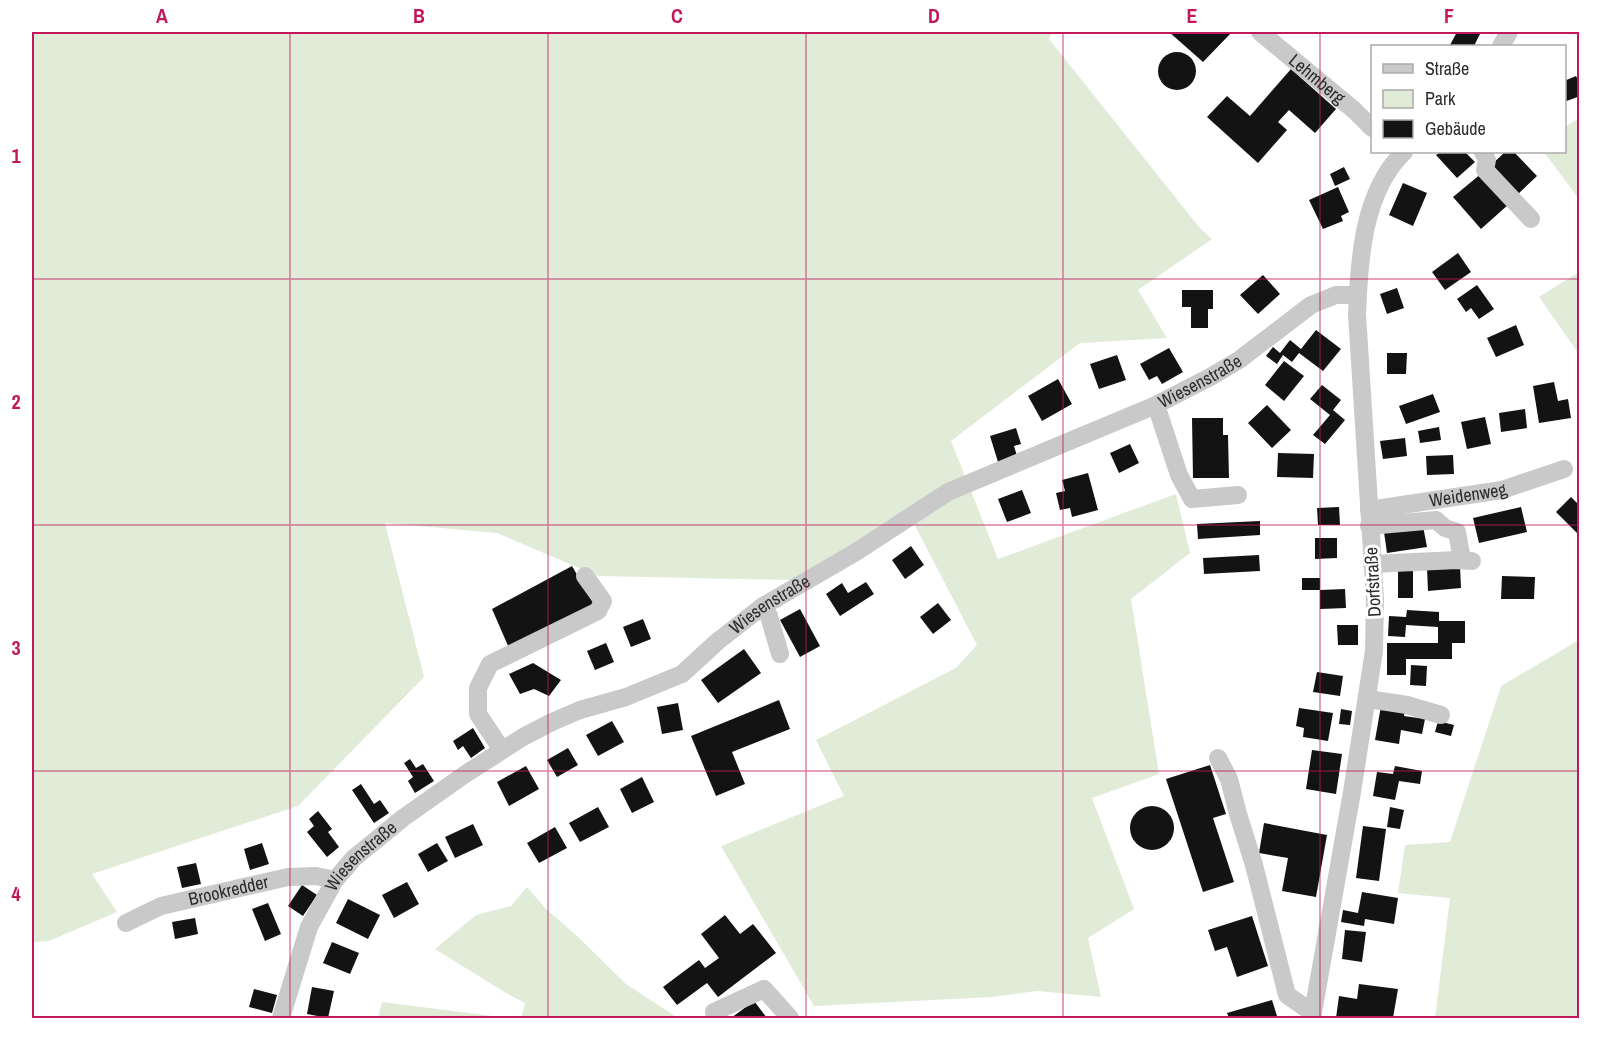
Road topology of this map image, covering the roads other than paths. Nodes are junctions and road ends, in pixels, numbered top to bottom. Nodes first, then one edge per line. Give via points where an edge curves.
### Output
1 (1260, 32) edge
2 (1371, 127) edge
3 (1399, 153) edge
4 (1491, 154) edge
5 (1531, 219) dead end
6 (1358, 295) junction
7 (1156, 405) junction
8 (1564, 469) dead end
9 (1238, 495) dead end
10 (1369, 518) junction
11 (1372, 564) junction
12 (585, 576) dead end
13 (763, 606) junction
14 (780, 654) dead end
15 (1368, 699) junction
16 (1441, 715) dead end
17 (502, 750) junction
18 (1218, 758) dead end
19 (334, 880) junction
20 (126, 923) dead end
21 (714, 1012) dead end
22 (1313, 1016) edge
23 (280, 1018) edge
24 (790, 1018) edge

1 - 2 street, Lehmberg
3 - 6 street, Dorfstraße via 1373,206 1363,247
4 - 5 street via 1485,170
6 - 7 street, Wiesenstraße via 1336,295 1311,305 1239,360
6 - 10 street, Dorfstraße
7 - 9 street via 1179,475 1192,500
7 - 13 street, Wiesenstraße via 948,492
8 - 10 street, Weidenweg via 1502,490
10 - 11 street, Dorfstraße
10 - 11 street via 1436,520 1458,532 1467,561
11 - 15 street, Dorfstraße via 1376,630
12 - 17 street via 603,601 598,611 490,664 478,688 478,714
13 - 14 street
13 - 17 street, Wiesenstraße via 682,674 626,697 580,710
15 - 16 street
15 - 22 street, Dorfstraße
17 - 19 street, Wiesenstraße via 403,818
18 - 22 street via 1229,779 1287,995
19 - 20 street, Brookredder via 288,877 161,906
19 - 23 street, Wiesenstraße via 309,927
21 - 24 street via 764,989

